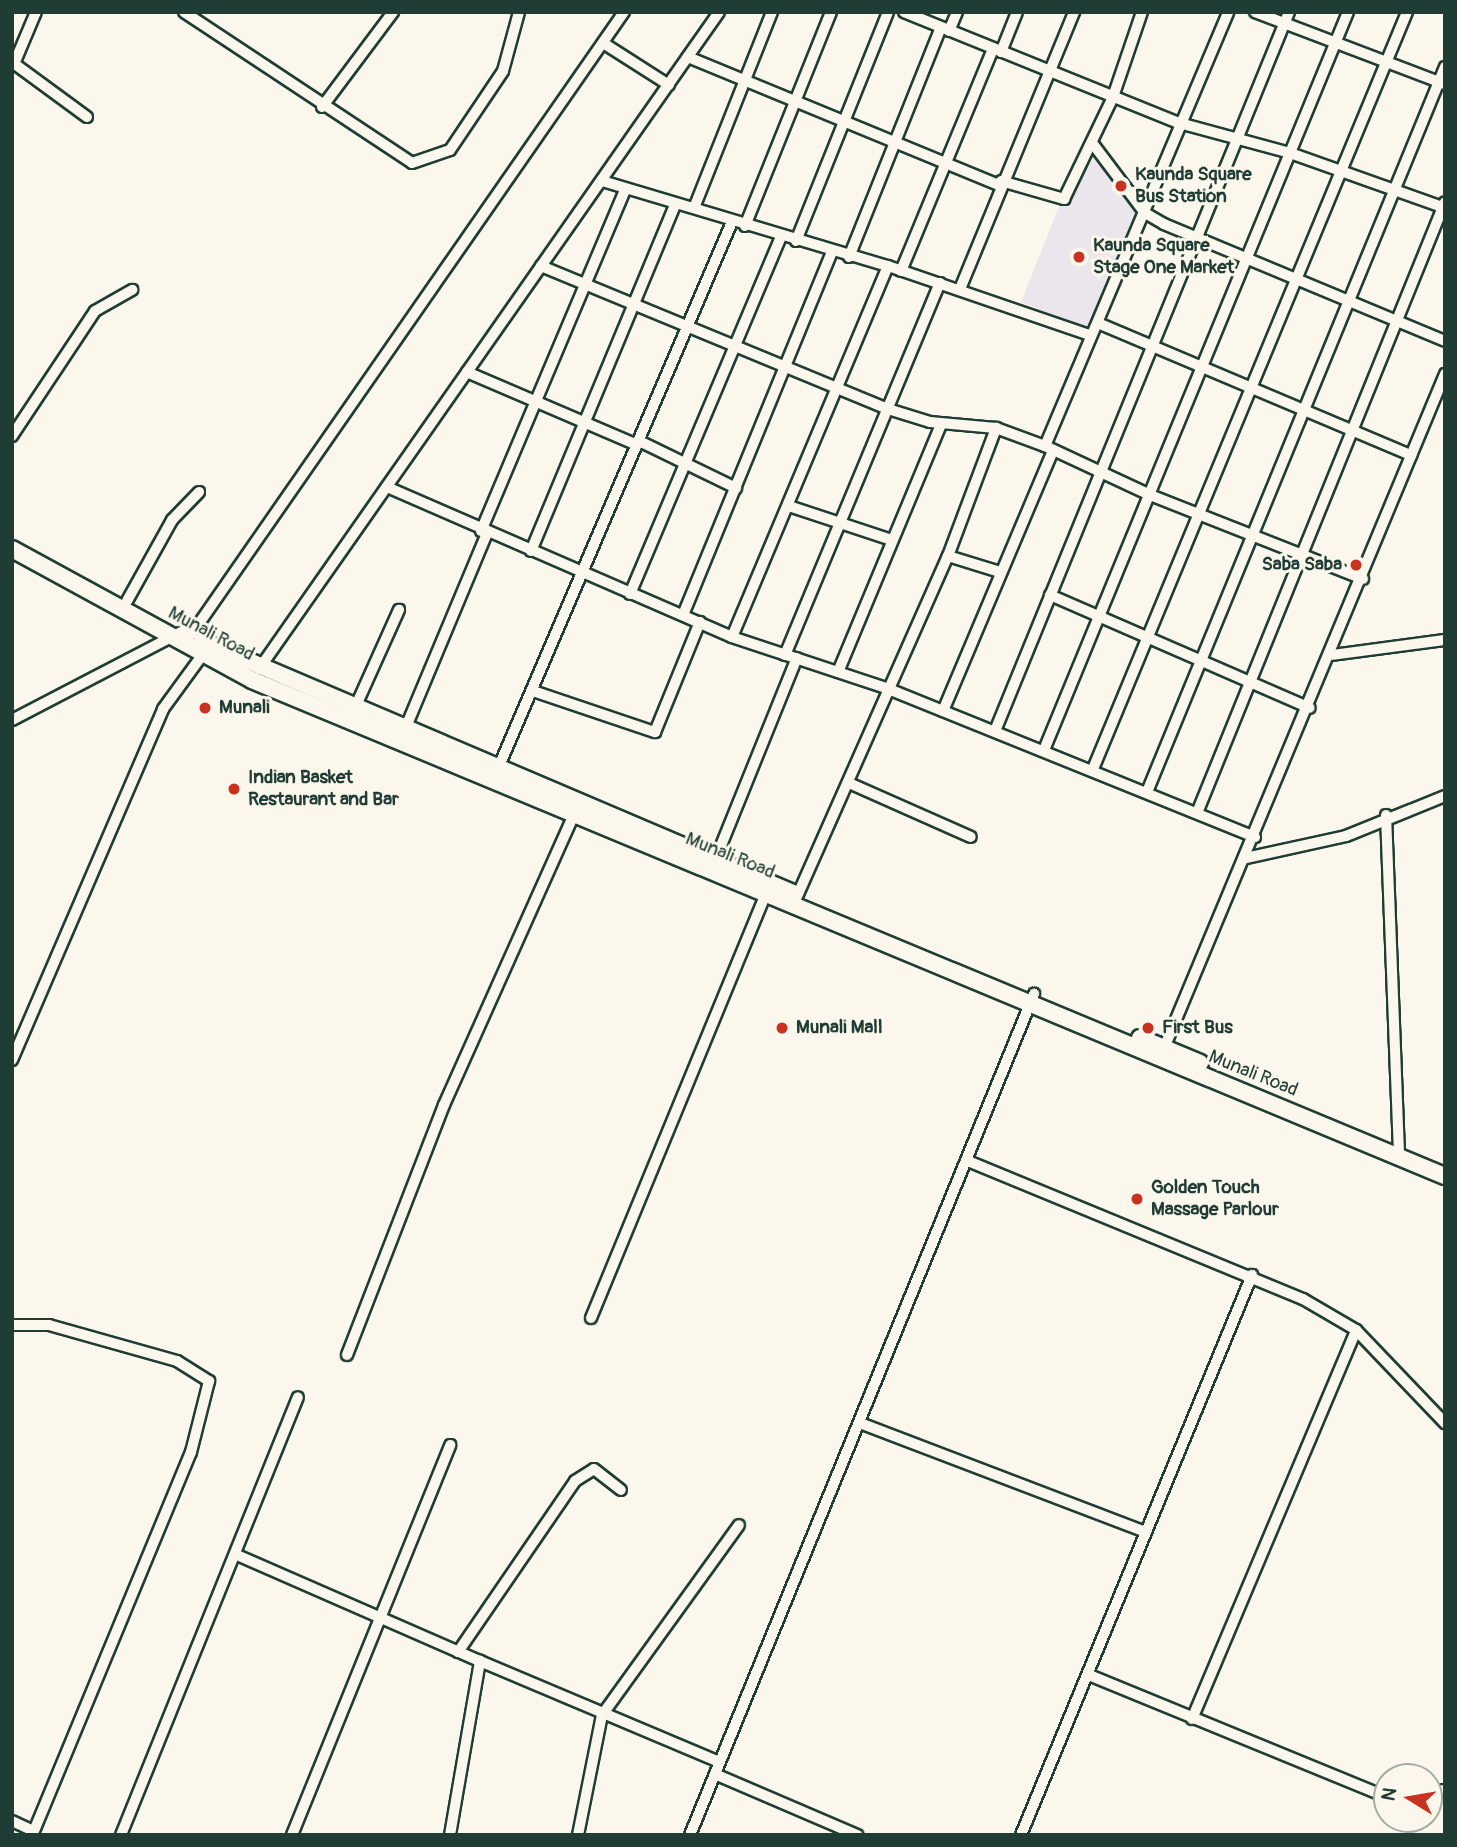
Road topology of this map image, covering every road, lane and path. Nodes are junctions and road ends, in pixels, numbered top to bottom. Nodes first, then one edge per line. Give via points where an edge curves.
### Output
1 (36, 12) edge
2 (184, 12) edge
3 (393, 12) edge
4 (519, 12) edge
5 (624, 12) edge
6 (719, 12) edge
7 (772, 12) edge
8 (831, 12) edge
9 (888, 12) edge
10 (904, 12) edge
11 (957, 12) edge
12 (1017, 12) edge
13 (1074, 12) edge
14 (1142, 12) edge
15 (1228, 12) edge
16 (1255, 12) edge
17 (1289, 12) edge
18 (1348, 12) edge
19 (1407, 12) edge
20 (1284, 25) junction
21 (944, 30) junction
22 (1338, 38) junction
23 (603, 43) junction
24 (997, 50) junction
25 (688, 57) junction
26 (1386, 61) junction
27 (13, 63) edge
28 (1445, 67) edge
29 (1048, 71) junction
30 (744, 80) junction
31 (1442, 83) edge
32 (669, 85) junction
33 (1113, 97) junction
34 (795, 99) junction
35 (322, 107) junction
36 (87, 117) dead end
37 (845, 122) junction
38 (1178, 123) junction
39 (1237, 138) junction
40 (893, 144) junction
41 (1093, 144) junction
42 (1290, 153) junction
43 (946, 162) junction
44 (1339, 171) junction
45 (603, 181) junction
46 (1000, 183) junction
47 (1389, 191) junction
48 (624, 192) junction
49 (675, 205) junction
50 (1444, 206) edge
51 (694, 208) junction
52 (1145, 213) junction
53 (732, 222) junction
54 (745, 226) junction
55 (781, 237) junction
56 (1194, 238) junction
57 (796, 241) junction
58 (832, 252) junction
59 (849, 257) junction
60 (1245, 259) junction
61 (541, 266) junction
62 (888, 266) junction
63 (901, 271) junction
64 (1297, 281) junction
65 (940, 283) junction
66 (584, 284) junction
67 (960, 289) junction
68 (132, 290) dead end
69 (1346, 302) junction
70 (634, 305) junction
71 (1395, 321) junction
72 (1098, 323) junction
73 (687, 327) junction
74 (1090, 335) junction
75 (1445, 341) edge
76 (737, 347) junction
77 (1153, 348) junction
78 (1205, 366) junction
79 (785, 370) junction
80 (467, 372) junction
81 (1445, 374) edge
82 (1255, 385) junction
83 (835, 389) junction
84 (535, 400) junction
85 (1304, 407) junction
86 (888, 409) junction
87 (586, 419) junction
88 (941, 424) junction
89 (996, 428) junction
90 (1356, 431) junction
91 (12, 436) edge
92 (638, 443) junction
93 (1049, 449) junction
94 (1411, 455) junction
95 (686, 464) junction
96 (1099, 474) junction
97 (387, 487) junction
98 (736, 488) junction
99 (199, 492) dead end
100 (1150, 495) junction
101 (789, 506) junction
102 (1201, 516) junction
103 (841, 525) junction
104 (484, 532) junction
105 (1252, 537) junction
106 (12, 538) edge
107 (892, 540) junction
108 (12, 549) edge
109 (531, 551) junction
110 (1301, 554) junction
111 (948, 556) junction
112 (580, 572) junction
113 (1000, 572) junction
114 (1363, 579) junction
115 (630, 594) junction
116 (1050, 595) junction
117 (127, 601) junction
118 (400, 610) dead end
119 (683, 615) junction
120 (1098, 615) junction
121 (700, 622) junction
122 (182, 635) junction
123 (732, 637) junction
124 (1147, 640) junction
125 (1445, 640) edge
126 (207, 650) junction
127 (785, 655) junction
128 (1332, 655) junction
129 (797, 658) junction
130 (1198, 662) junction
131 (838, 672) junction
132 (255, 675) junction
133 (1249, 686) junction
134 (886, 688) junction
135 (533, 691) junction
136 (1310, 708) junction
137 (354, 710) junction
138 (943, 711) junction
139 (12, 720) edge
140 (995, 731) junction
141 (403, 736) junction
142 (1044, 750) junction
143 (1093, 769) junction
144 (495, 775) junction
145 (849, 783) junction
146 (1147, 792) junction
147 (1445, 796) edge
148 (576, 810) junction
149 (1197, 813) junction
150 (1385, 815) junction
151 (971, 837) dead end
152 (1255, 837) junction
153 (1246, 858) junction
154 (713, 866) junction
155 (765, 895) junction
156 (796, 898) junction
157 (1033, 998) junction
158 (1162, 1053) junction
159 (12, 1060) edge
160 (1399, 1152) junction
161 (968, 1161) junction
162 (1445, 1167) edge
163 (1445, 1176) edge
164 (1252, 1275) junction
165 (591, 1318) dead end
166 (12, 1325) edge
167 (1356, 1330) junction
168 (347, 1355) dead end
169 (298, 1397) dead end
170 (860, 1423) junction
171 (1444, 1424) edge
172 (450, 1445) dead end
173 (621, 1490) dead end
174 (739, 1525) dead end
175 (1146, 1532) junction
176 (237, 1555) junction
177 (383, 1619) junction
178 (458, 1652) junction
179 (480, 1661) junction
180 (1089, 1675) junction
181 (602, 1715) junction
182 (1192, 1719) junction
183 (719, 1762) junction
184 (715, 1774) junction
185 (1373, 1791) edge
186 (12, 1821) edge
187 (33, 1833) edge
188 (851, 1834) edge
189 (121, 1835) edge
190 (292, 1835) edge
191 (450, 1835) edge
192 (578, 1835) edge
193 (690, 1835) edge
194 (1021, 1835) edge

1 - 27 street
2 - 35 street
3 - 35 street
4 - 35 street via 503,71 450,150 427,162 393,156
5 - 23 street
6 - 25 street
7 - 30 street
8 - 34 street
9 - 37 street
10 - 21 street
11 - 21 street
12 - 24 street
13 - 29 street
14 - 33 street
15 - 38 street
16 - 20 street
17 - 20 street
18 - 22 street
19 - 26 street
20 - 22 street
20 - 39 street
21 - 24 street
21 - 40 street
22 - 26 street
22 - 42 street
23 - 32 street
23 - 122 street
24 - 29 street
24 - 43 street
25 - 30 street
25 - 32 street
26 - 31 street
26 - 44 street
27 - 36 street
28 - 31 street
29 - 33 street
29 - 46 street
30 - 34 street
30 - 51 street
31 - 47 street
32 - 45 street
33 - 38 street
33 - 41 street
34 - 37 street
34 - 54 street
37 - 40 street
37 - 57 street
38 - 39 street
38 - 52 street
39 - 42 street
39 - 56 street
40 - 43 street
40 - 59 street
41 - 46 street via 1063,199
41 - 52 street
42 - 44 street
42 - 60 street
43 - 46 street
43 - 63 street
44 - 47 street
44 - 64 street
45 - 48 street
45 - 61 street
46 - 67 street
47 - 50 street
47 - 69 street
48 - 49 street
48 - 66 street
49 - 51 street
49 - 70 street
50 - 71 street
51 - 53 street
52 - 56 street
52 - 72 street
53 - 54 street
53 - 73 street
54 - 55 street
55 - 57 street
55 - 76 street
56 - 60 street
56 - 77 street
57 - 58 street
58 - 59 street
58 - 79 street
59 - 62 street
60 - 64 street
60 - 78 street
61 - 66 street
61 - 80 street
62 - 63 street
62 - 83 street
63 - 65 street
64 - 69 street
64 - 82 street
65 - 67 street
65 - 86 street
66 - 70 street
66 - 84 street
67 - 74 street
68 - 91 street via 95,312
69 - 71 street
69 - 85 street
70 - 73 street
70 - 87 street
71 - 75 street
71 - 90 street
72 - 74 street
72 - 77 street
73 - 76 street
73 - 92 street
74 - 93 street
76 - 79 street
76 - 95 street
77 - 78 street
77 - 96 street
78 - 82 street
78 - 100 street
79 - 83 street
79 - 98 street
80 - 84 street
80 - 97 street
81 - 94 street
82 - 85 street
82 - 102 street
83 - 86 street
83 - 101 street
84 - 87 street
84 - 104 street
85 - 90 street
85 - 105 street
86 - 88 street
86 - 103 street
87 - 92 street
87 - 109 street
88 - 89 street
88 - 107 street
89 - 93 street
89 - 111 street
90 - 94 street
90 - 110 street
92 - 95 street
92 - 112 street
93 - 96 street
93 - 113 street
94 - 114 street
95 - 98 street
95 - 115 street
96 - 100 street
96 - 116 street
97 - 104 street
97 - 132 street
98 - 119 street
99 - 117 street via 172,520
100 - 102 street
100 - 120 street
101 - 103 street
101 - 123 street
102 - 105 street
102 - 124 street
103 - 107 street
103 - 127 street
104 - 109 street
104 - 141 street
105 - 110 street
105 - 130 street
106 - 117 main road, Munali Road
107 - 131 street
108 - 122 main road, Munali Road
109 - 112 street
110 - 114 street
110 - 133 street
111 - 113 street
111 - 134 street
112 - 115 street
112 - 135 street
113 - 138 street
114 - 128 street
115 - 119 street
116 - 120 street
116 - 140 street
117 - 122 main road, Munali Road
118 - 137 street
119 - 121 street
120 - 124 street
120 - 142 street
121 - 123 street
121 - 135 street via 655,732
122 - 126 main road, Munali Road
122 - 139 street
123 - 127 street
124 - 130 street
124 - 143 street
125 - 128 street
126 - 132 main road, Munali Road
126 - 159 street via 163,709
127 - 129 street
128 - 136 street
129 - 131 street
129 - 154 street
130 - 133 street
130 - 146 street
131 - 134 street
132 - 137 main road, Munali Road
132 - 141 main road, Munali Road
133 - 136 street
133 - 149 street
134 - 138 street
134 - 145 street
135 - 144 street
136 - 152 street
137 - 141 main road, Munali Road
138 - 140 street
140 - 142 street
141 - 144 main road, Munali Road
142 - 143 street
143 - 146 street
144 - 148 main road, Munali Road
145 - 151 street
145 - 156 street
146 - 149 street
147 - 150 street
148 - 154 main road, Munali Road
148 - 168 street via 444,1105
149 - 152 street
150 - 153 street via 1346,835
150 - 160 street
152 - 153 street
153 - 158 street
154 - 155 main road, Munali Road
154 - 156 main road, Munali Road
155 - 156 main road, Munali Road
155 - 165 street
156 - 157 main road, Munali Road
157 - 158 main road, Munali Road
157 - 161 street
158 - 160 main road, Munali Road
160 - 162 main road, Munali Road
160 - 163 main road, Munali Road
161 - 164 street
161 - 170 street
164 - 167 street
164 - 175 street
166 - 187 street via 49,1325 177,1361 209,1381 191,1452
167 - 171 street
167 - 182 street
169 - 176 street
170 - 175 street
170 - 183 street
172 - 177 street
173 - 178 street via 594,1469 575,1481
174 - 181 street
175 - 180 street
176 - 177 street
176 - 189 street
177 - 178 street
177 - 190 street
178 - 179 street
179 - 181 street
179 - 191 street
180 - 182 street
180 - 194 street
181 - 183 street
181 - 192 street
182 - 185 street
183 - 184 street
184 - 188 street
184 - 193 street
186 - 187 street

